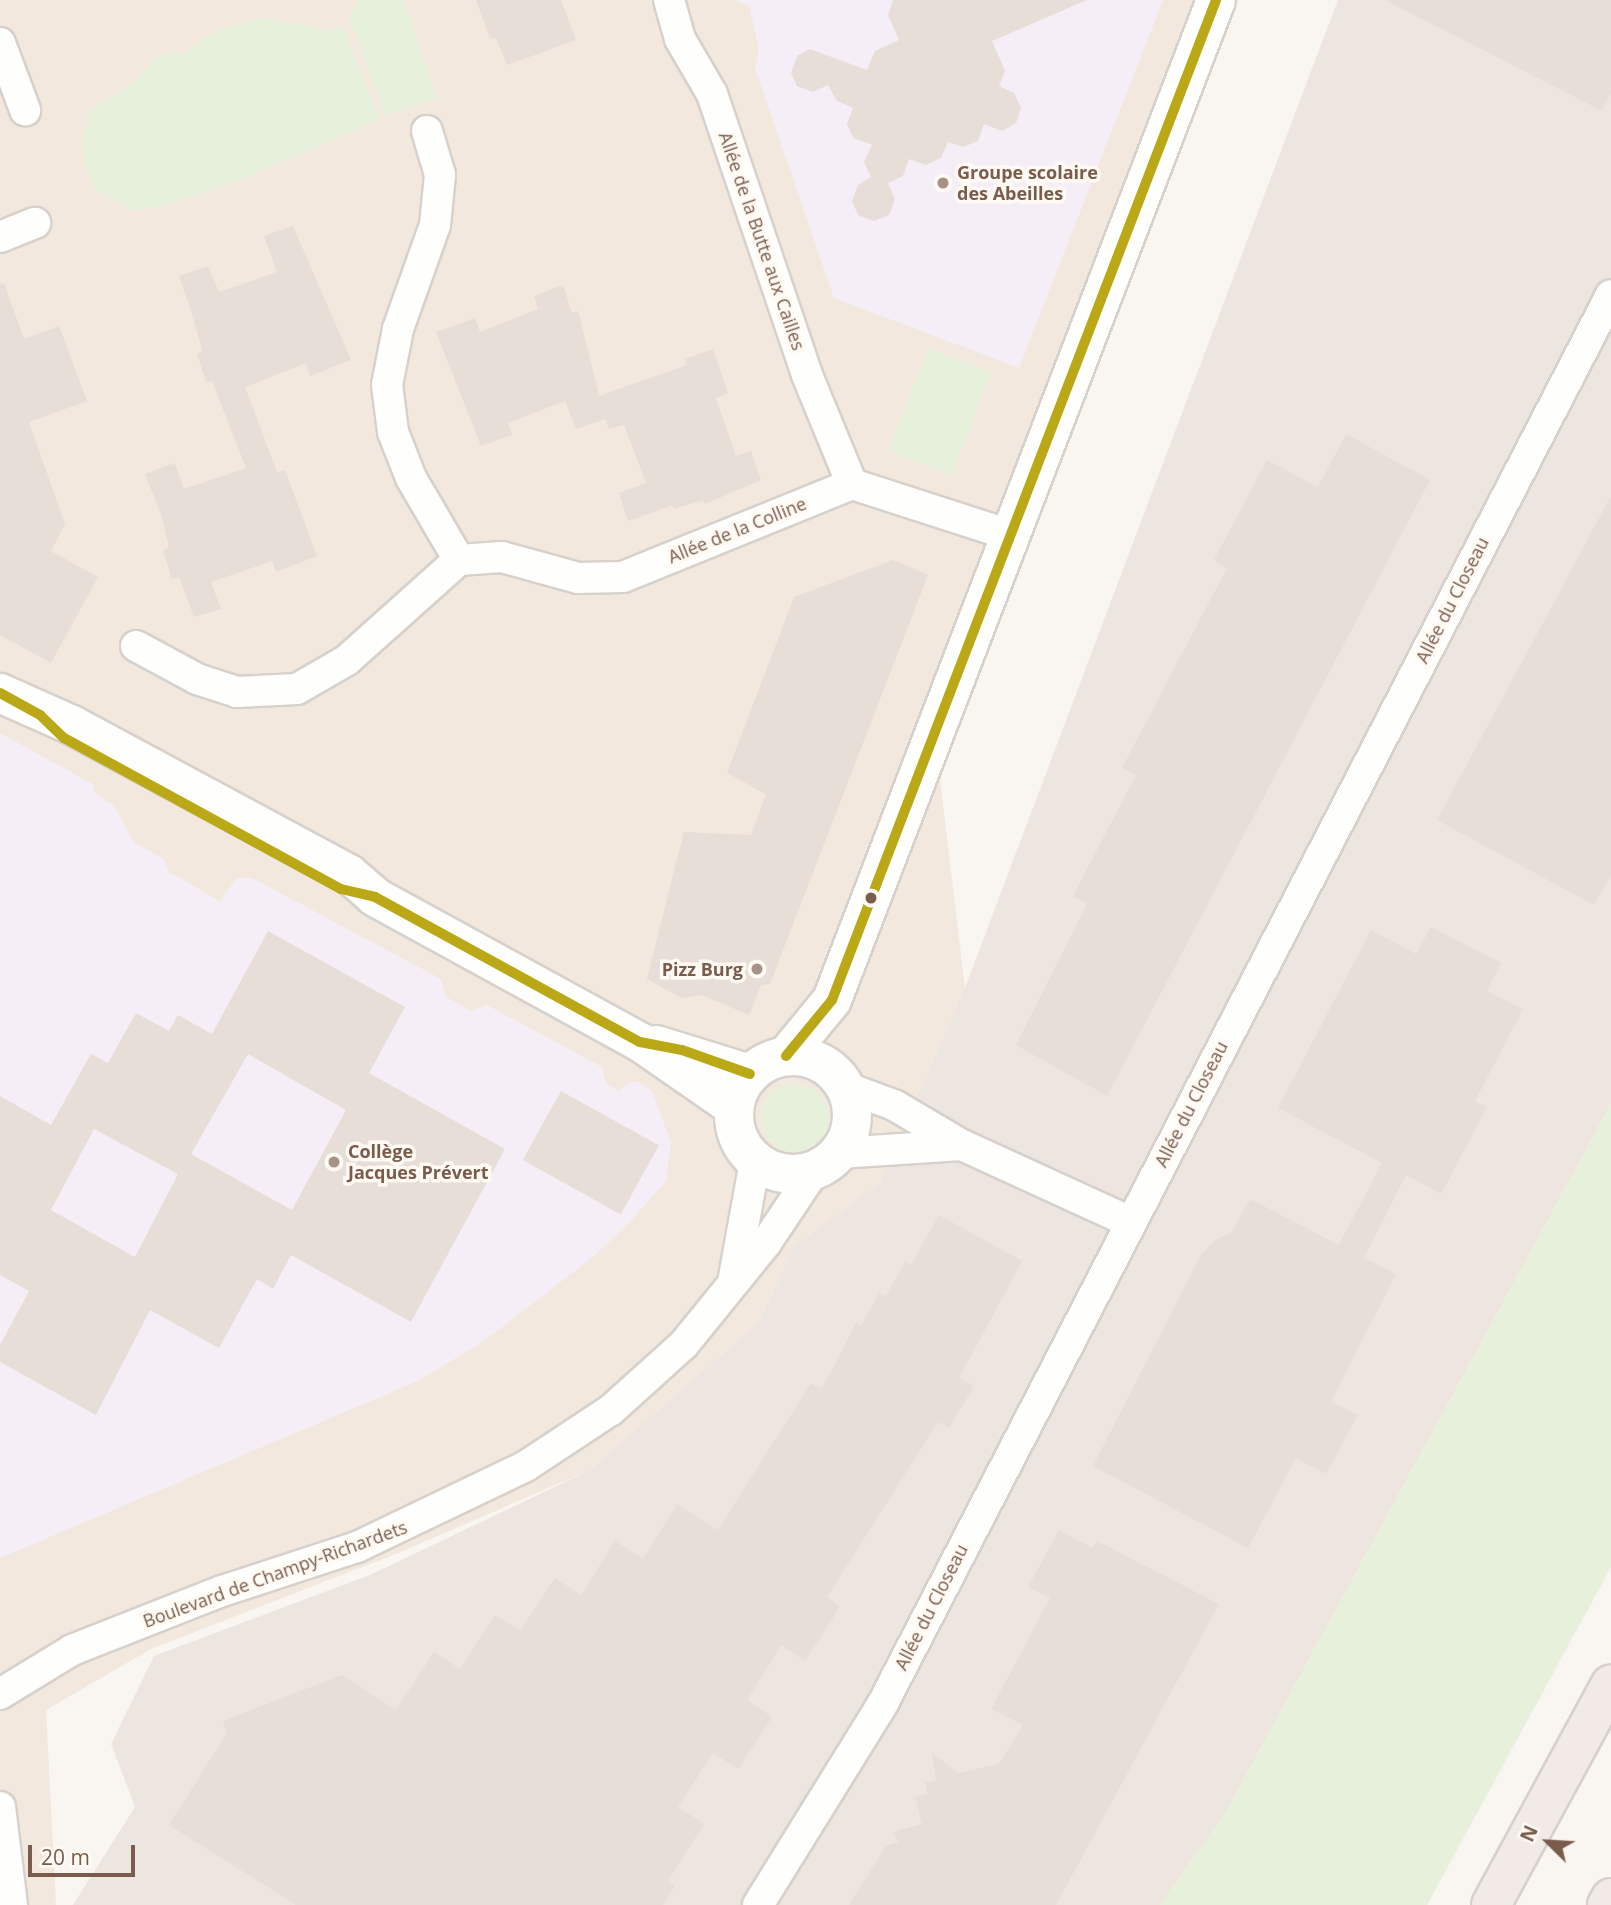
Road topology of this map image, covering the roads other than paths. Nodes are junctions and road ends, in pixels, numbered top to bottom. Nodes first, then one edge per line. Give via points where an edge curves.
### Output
1 (669, 0) edge
2 (1216, 0) edge
3 (0, 43) edge
4 (25, 110) dead end
5 (427, 131) dead end
6 (35, 223) dead end
7 (0, 237) edge
8 (1611, 295) edge
9 (852, 484) junction
10 (1010, 535) junction
11 (459, 560) junction
12 (136, 646) dead end
13 (0, 693) edge
14 (832, 1000) junction
15 (640, 1042) junction
16 (786, 1056) junction
17 (750, 1074) junction
18 (839, 1079) junction
19 (734, 1107) junction
20 (962, 1145) junction
21 (755, 1161) junction
22 (827, 1162) junction
23 (1130, 1222) junction
24 (733, 1281) junction
25 (1611, 1684) edge
26 (0, 1694) edge
27 (0, 1807) edge
28 (1611, 1898) edge
29 (12, 1905) edge
30 (758, 1905) edge
31 (1491, 1905) edge
32 (1607, 1905) edge

1 - 9 street, Allée de la Butte aux Cailles via 680,38 712,94 807,374
2 - 10 street
3 - 4 street
5 - 11 street via 440,175 435,225 398,329 387,385 393,432 411,478
6 - 7 street
8 - 23 street, Allée du Closeau
9 - 10 street
9 - 11 street, Allée de la Colline via 623,577 578,578 502,557
10 - 14 street
11 - 12 street via 347,660 297,689 237,692 197,679
13 - 15 street via 40,715 65,738 341,889 375,897
14 - 16 street
14 - 18 street
15 - 17 street via 682,1050
15 - 19 street
16 - 17 street
16 - 18 street via 812,1058
17 - 19 street
18 - 20 street
18 - 22 street via 852,1125
19 - 21 street via 742,1146
20 - 22 street
20 - 23 street
21 - 22 street via 783,1174
21 - 24 street, Boulevard de Champy-Richardets
22 - 24 street, Boulevard de Champy-Richardets
23 - 30 street, Allée du Closeau via 882,1705
24 - 26 street, Boulevard de Champy-Richardets via 684,1344 644,1380 611,1409 526,1466 357,1547 222,1591 72,1650
25 - 31 highway
27 - 29 street
28 - 32 highway

